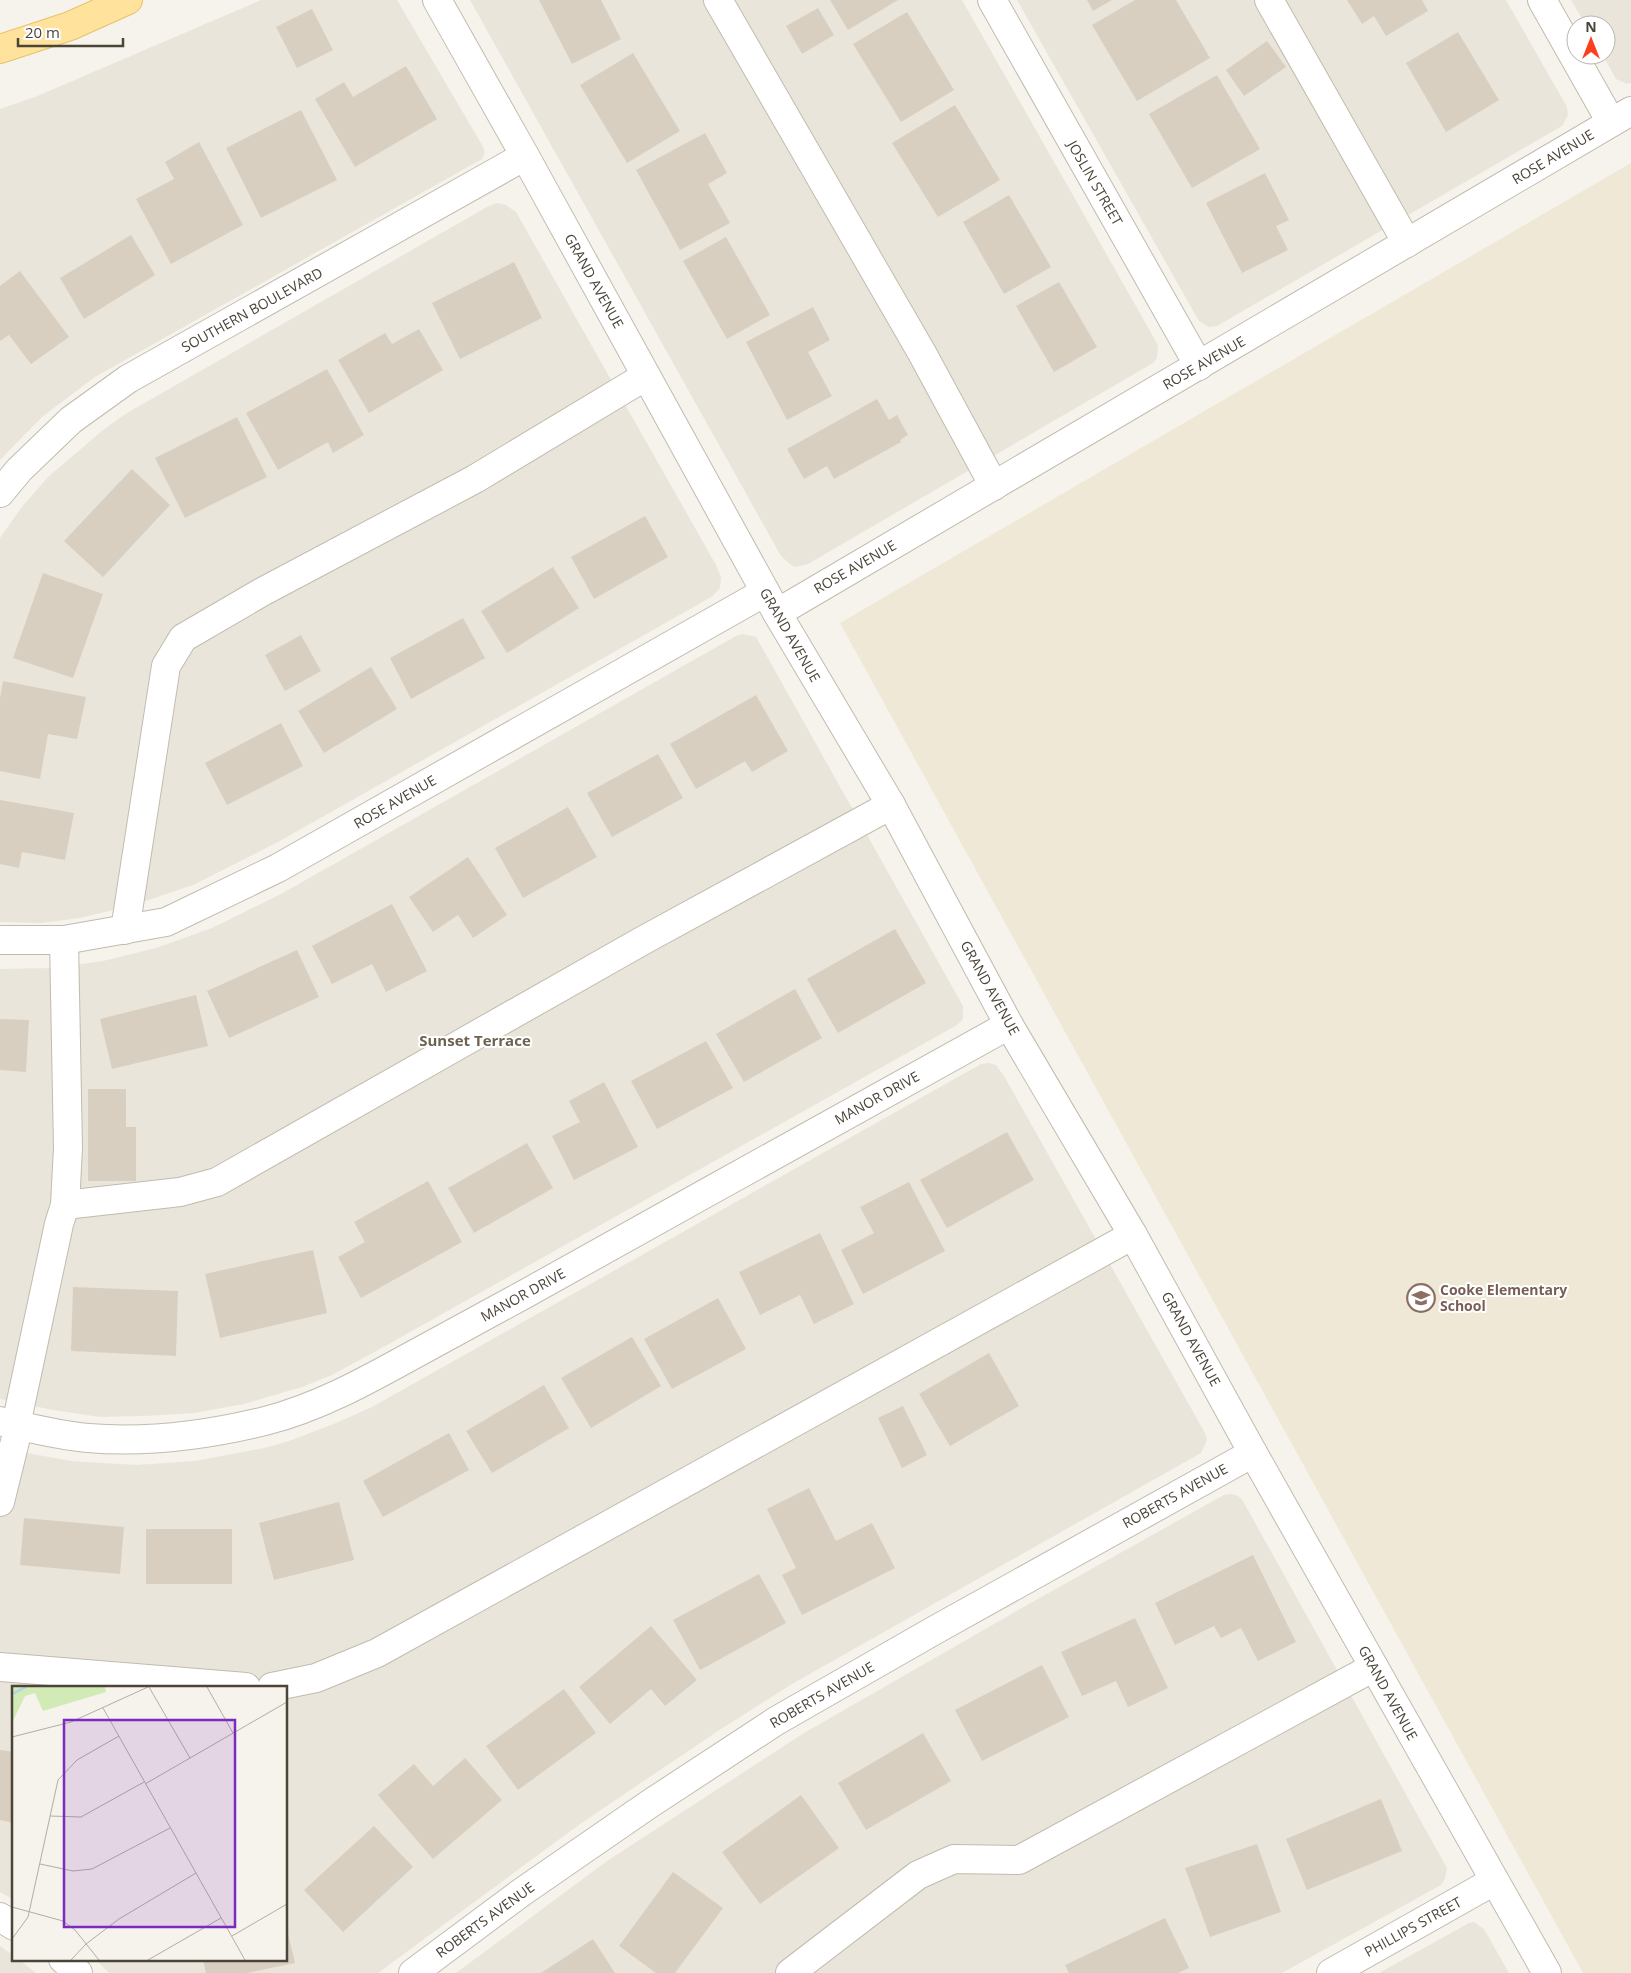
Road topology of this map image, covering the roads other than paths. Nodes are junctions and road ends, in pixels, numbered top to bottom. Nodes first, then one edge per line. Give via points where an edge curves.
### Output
1 (128, 0) edge
2 (437, 0) edge
3 (718, 0) edge
4 (992, 0) edge
5 (1269, 0) edge
6 (1542, 0) edge
7 (0, 48) edge
8 (1621, 117) edge
9 (526, 156) junction
10 (1407, 243) junction
11 (1199, 366) junction
12 (646, 376) junction
13 (994, 486) junction
14 (0, 493) edge
15 (771, 603) junction
16 (891, 805) junction
17 (125, 930) junction
18 (0, 940) edge
19 (64, 940) junction
20 (1009, 1025) junction
21 (65, 1205) junction
22 (1133, 1235) junction
23 (12, 1424) edge
24 (1253, 1453) junction
25 (0, 1502) edge
26 (0, 1667) edge
27 (1374, 1667) junction
28 (234, 1686) edge
29 (277, 1686) edge
30 (1494, 1881) junction
31 (0, 1917) edge
32 (12, 1925) edge
33 (63, 1960) edge
34 (78, 1973) edge
35 (413, 1973) edge
36 (790, 1973) edge
37 (1332, 1973) edge
38 (1547, 1973) edge

1 - 7 main road via 70,26
2 - 9 street, GRAND AVENUE
3 - 13 street via 922,353
4 - 11 street, JOSLIN STREET
5 - 10 street
6 - 8 street
8 - 10 street, ROSE AVENUE
9 - 12 street, GRAND AVENUE
9 - 14 street, SOUTHERN BOULEVARD via 128,379 71,420
10 - 11 street, ROSE AVENUE
11 - 13 street, ROSE AVENUE
12 - 15 street, GRAND AVENUE
12 - 17 street via 475,479 262,592 183,638 166,666
13 - 15 street, ROSE AVENUE
15 - 16 street, GRAND AVENUE
15 - 17 street, ROSE AVENUE via 278,868 166,922
16 - 20 street, GRAND AVENUE
16 - 21 street via 217,1182 180,1192
17 - 19 street, ROSE AVENUE
18 - 19 street, ROSE AVENUE
19 - 21 street via 68,1148
20 - 22 street, GRAND AVENUE
20 - 23 street, MANOR DRIVE via 385,1371 323,1401 258,1423 210,1433 146,1439 88,1438
21 - 23 street
22 - 24 street, GRAND AVENUE
22 - 29 street via 377,1654 316,1678
23 - 25 street
24 - 27 street, GRAND AVENUE
24 - 35 street, ROBERTS AVENUE via 776,1721 562,1864
26 - 28 street
27 - 30 street, GRAND AVENUE
27 - 36 street via 1019,1860 954,1859 918,1875
30 - 37 street, PHILLIPS STREET
30 - 38 street, GRAND AVENUE
31 - 32 street
33 - 34 street

